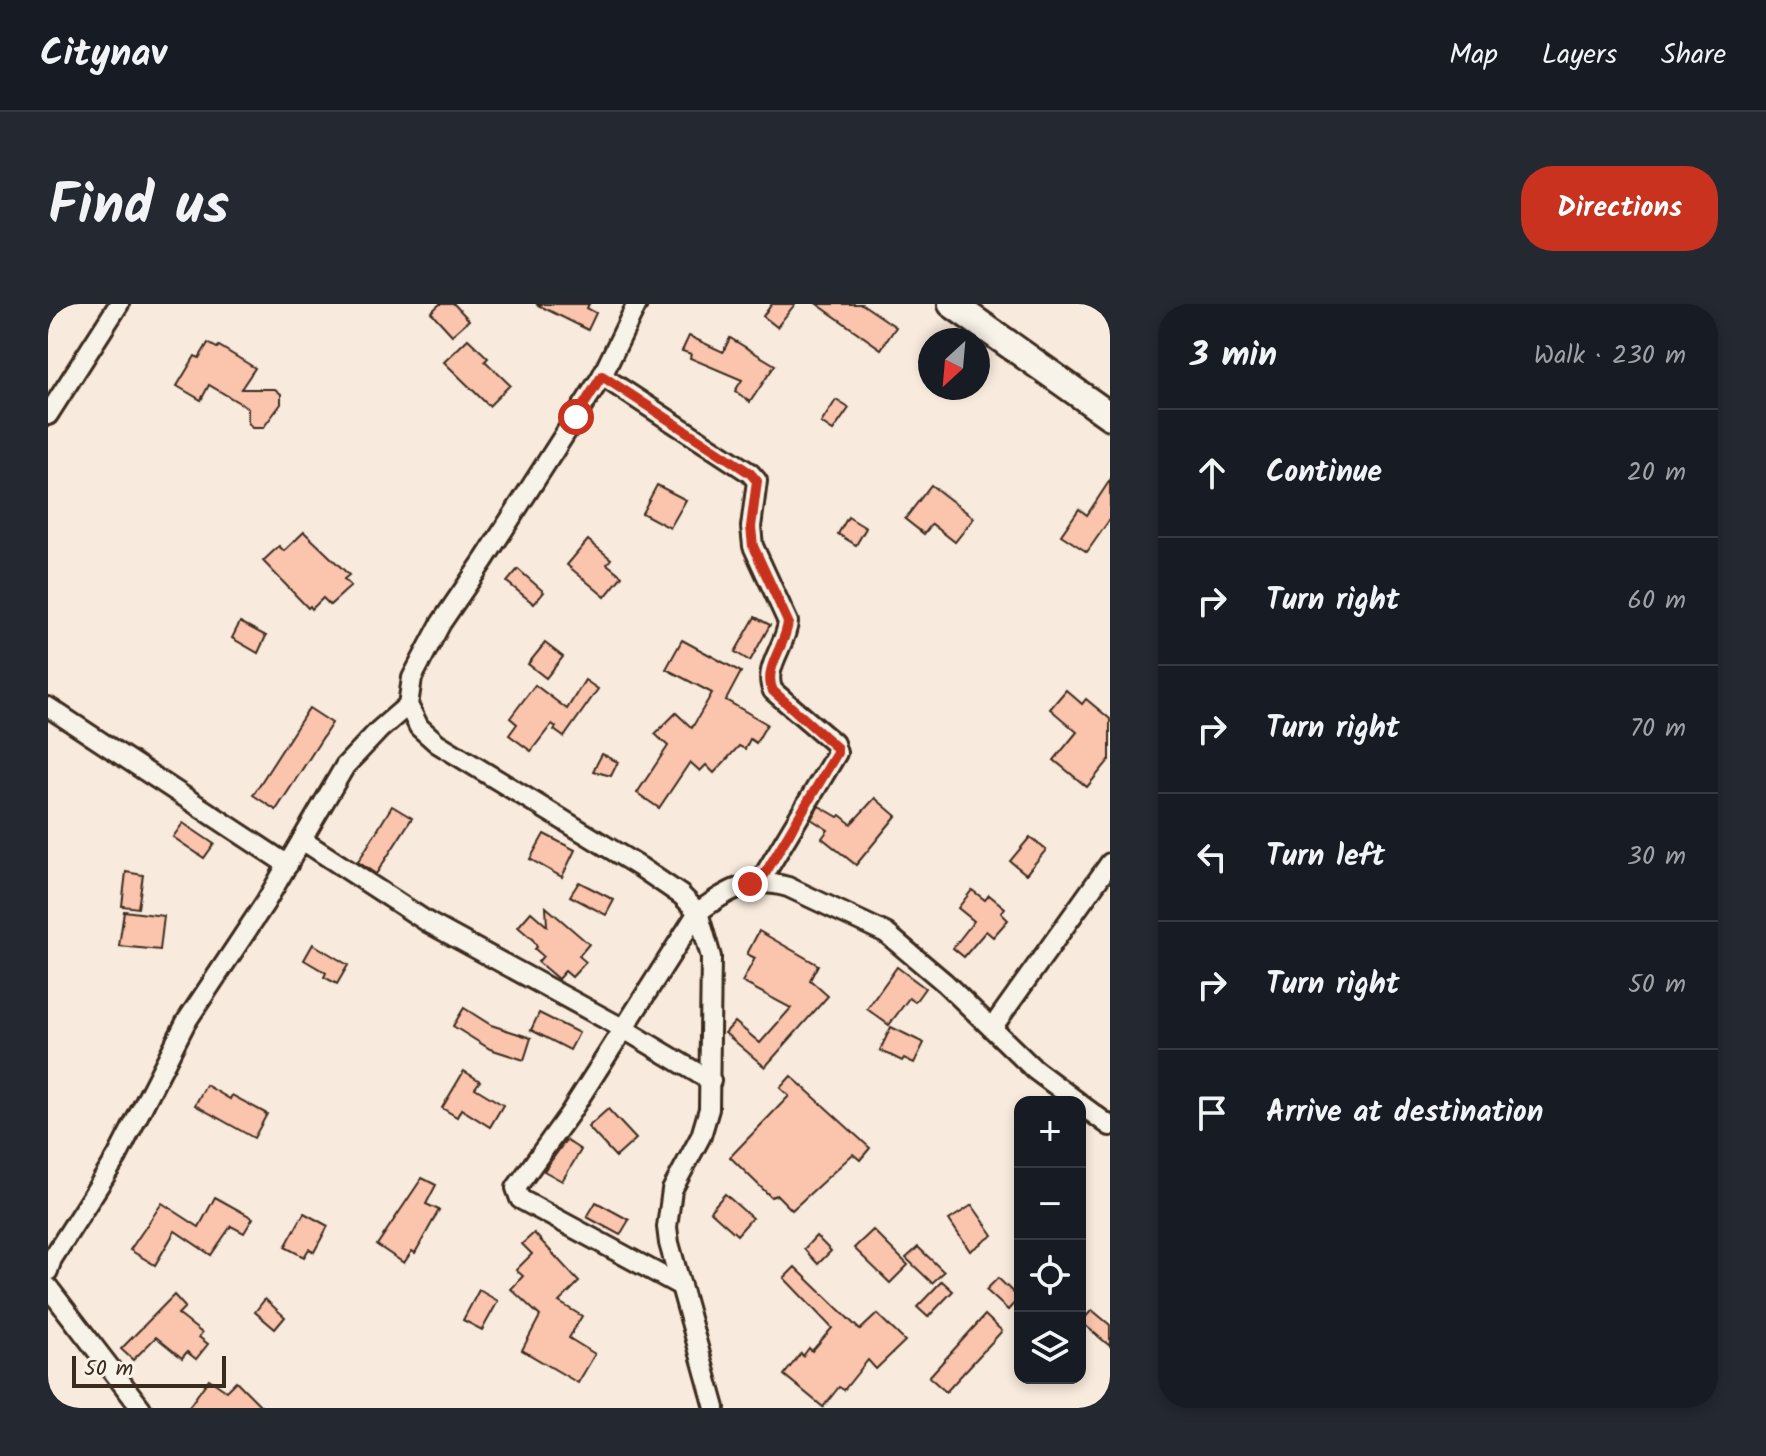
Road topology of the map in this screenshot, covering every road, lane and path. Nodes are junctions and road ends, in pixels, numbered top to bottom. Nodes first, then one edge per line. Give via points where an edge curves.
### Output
1 (119, 304) edge
2 (637, 304) edge
3 (952, 304) edge
4 (602, 376) junction
5 (48, 415) edge
6 (1110, 416) edge
7 (408, 705) junction
8 (48, 707) edge
9 (302, 840) junction
10 (1110, 863) edge
11 (288, 865) junction
12 (760, 882) junction
13 (698, 912) junction
14 (992, 1028) junction
15 (624, 1029) junction
16 (711, 1081) junction
17 (1070, 1096) edge
18 (1086, 1108) edge
19 (1110, 1126) edge
20 (48, 1271) edge
21 (681, 1286) junction
22 (48, 1287) edge
23 (141, 1408) edge
24 (715, 1408) edge

1 - 5 street
2 - 4 street
3 - 6 street
4 - 7 street via 441,623 412,678
4 - 12 street via 757,481 753,546 788,622 769,682 837,748
7 - 9 street via 345,766
7 - 13 street via 419,727 437,743 640,867
8 - 11 street
9 - 11 street
9 - 15 street via 429,923
10 - 14 street
11 - 20 street via 186,1022 117,1157
12 - 13 street via 724,894
12 - 14 street via 788,887 886,933
13 - 15 street
13 - 16 street via 711,957
14 - 17 street
15 - 16 street
15 - 21 street via 516,1192 520,1199
16 - 21 street via 701,1136 672,1190 669,1243
18 - 19 street
21 - 24 street
22 - 23 street

